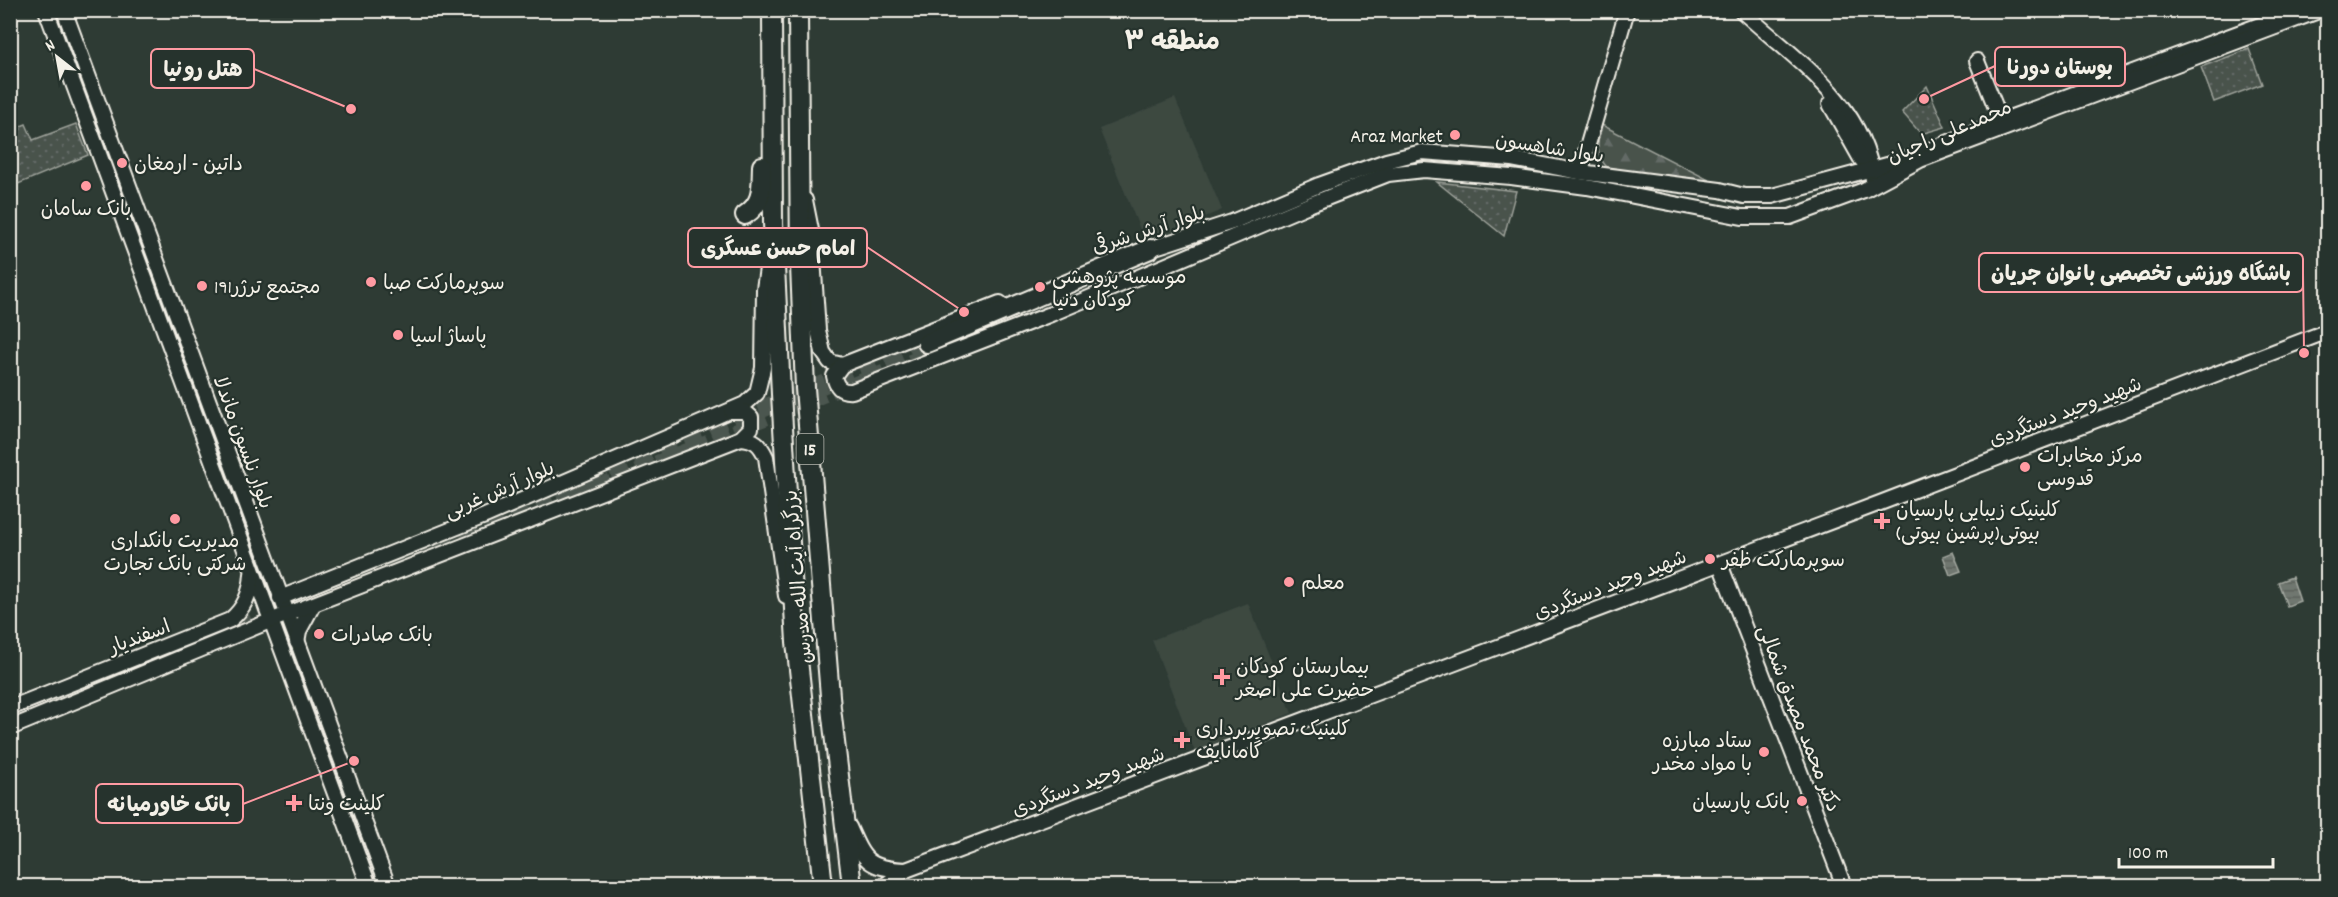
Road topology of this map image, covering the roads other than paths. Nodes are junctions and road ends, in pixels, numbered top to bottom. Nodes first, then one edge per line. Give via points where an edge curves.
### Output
1 (46, 10) edge
2 (64, 10) edge
3 (772, 10) edge
4 (798, 10) edge
5 (1627, 10) edge
6 (1729, 10) edge
7 (1741, 10) edge
8 (2300, 10) edge
9 (2320, 10) edge
10 (1977, 61) dead end
11 (772, 103) junction
12 (2002, 125) junction
13 (1477, 156) junction
14 (799, 169) junction
15 (1872, 170) junction
16 (1580, 172) junction
17 (1472, 173) junction
18 (1868, 188) junction
19 (745, 215) dead end
20 (773, 222) junction
21 (1234, 228) junction
22 (1150, 249) junction
23 (1051, 314) junction
24 (2328, 331) edge
25 (928, 348) joint
26 (842, 365) junction
27 (731, 411) junction
28 (741, 438) junction
29 (476, 535) dead end
30 (1720, 564) junction
31 (252, 572) junction
32 (335, 596) junction
33 (280, 598) junction
34 (313, 604) junction
35 (287, 615) junction
36 (270, 621) junction
37 (297, 642) junction
38 (798, 656) junction
39 (10, 708) edge
40 (10, 728) edge
41 (842, 811) junction
42 (906, 870) junction
43 (821, 882) edge
44 (369, 886) edge
45 (388, 886) edge
46 (852, 886) edge
47 (884, 886) edge
48 (1844, 886) edge

1 - 31 main road, بلوار نلسون ماندلا
2 - 33 main road, بلوار نلسون ماندلا
3 - 11 highway, بزرگراه آیت الله مدرس / 15
4 - 14 highway, بزرگراه آیت الله مدرس / 15
5 - 16 main road
6 - 15 main road via 1798,68 1835,110 1861,159
7 - 15 main road via 1806,66 1840,102 1860,133
8 - 12 main road, محمدعلی راجیان
9 - 12 main road, محمدعلی راجیان
10 - 12 main road
11 - 19 highway via 765,130 760,195 756,208
11 - 20 highway, بزرگراه آیت الله مدرس / 15
12 - 15 main road, محمدعلی راجیان
12 - 18 main road, محمدعلی راجیان via 1920,160
13 - 16 main road, بلوار شاهسون
13 - 17 main road via 1480,168
13 - 21 main road, بلوار شاهسون via 1422,152 1386,161 1319,185
14 - 26 main road via 811,230 822,352 830,362
14 - 41 highway, بزرگراه آیت الله مدرس / 15 via 805,388
15 - 16 main road, بلوار شاهسون via 1772,196 1744,196
15 - 18 main road
17 - 18 main road, بلوار شاهسون via 1587,187 1742,217 1790,217
17 - 21 main road, بلوار شاهسون via 1424,170 1388,174
20 - 27 main road, بلوار آرش غربی via 764,289 761,381 757,393
20 - 38 highway, بزرگراه آیت الله مدرس / 15
21 - 22 main road, بلوار آرش شرقی
21 - 23 main road, بلوار آرش شرقی
22 - 25 highway
22 - 26 main road, بلوار آرش شرقی via 1032,290
23 - 25 main road, بلوار آرش شرقی
23 - 26 main road, بلوار آرش شرقی via 852,391 845,392 835,383 834,376
24 - 30 main road, شهید وحید دستگردی
27 - 28 main road via 744,411 751,417 751,428
27 - 33 main road, بلوار آرش غربی
28 - 32 main road, بلوار آرش غربی
28 - 38 main road via 752,439 766,457
29 - 32 main road, بلوار آرش غربی via 356,582
30 - 42 main road, شهید وحید دستگردی
30 - 48 main road, دکتر محمد مصدق شمالی
31 - 36 main road, بلوار نلسون ماندلا
31 - 39 main road, اسفندیار via 245,602 230,620
32 - 34 main road, بلوار آرش غربی
33 - 35 main road, بلوار نلسون ماندلا
34 - 35 main road, بلوار آرش غربی
34 - 37 main road
35 - 36 main road, بلوار آرش غربی
35 - 37 main road, بلوار نلسون ماندلا
36 - 40 main road, اسفندیار
36 - 44 main road, بلوار نلسون ماندلا
37 - 45 main road, بلوار نلسون ماندلا
38 - 43 highway, بزرگراه آیت الله مدرس / 15
41 - 42 main road, شهید وحید دستگردی via 867,861 883,869
41 - 46 highway, بزرگراه آیت الله مدرس / 15
42 - 47 main road, شهید وحید دستگردی

